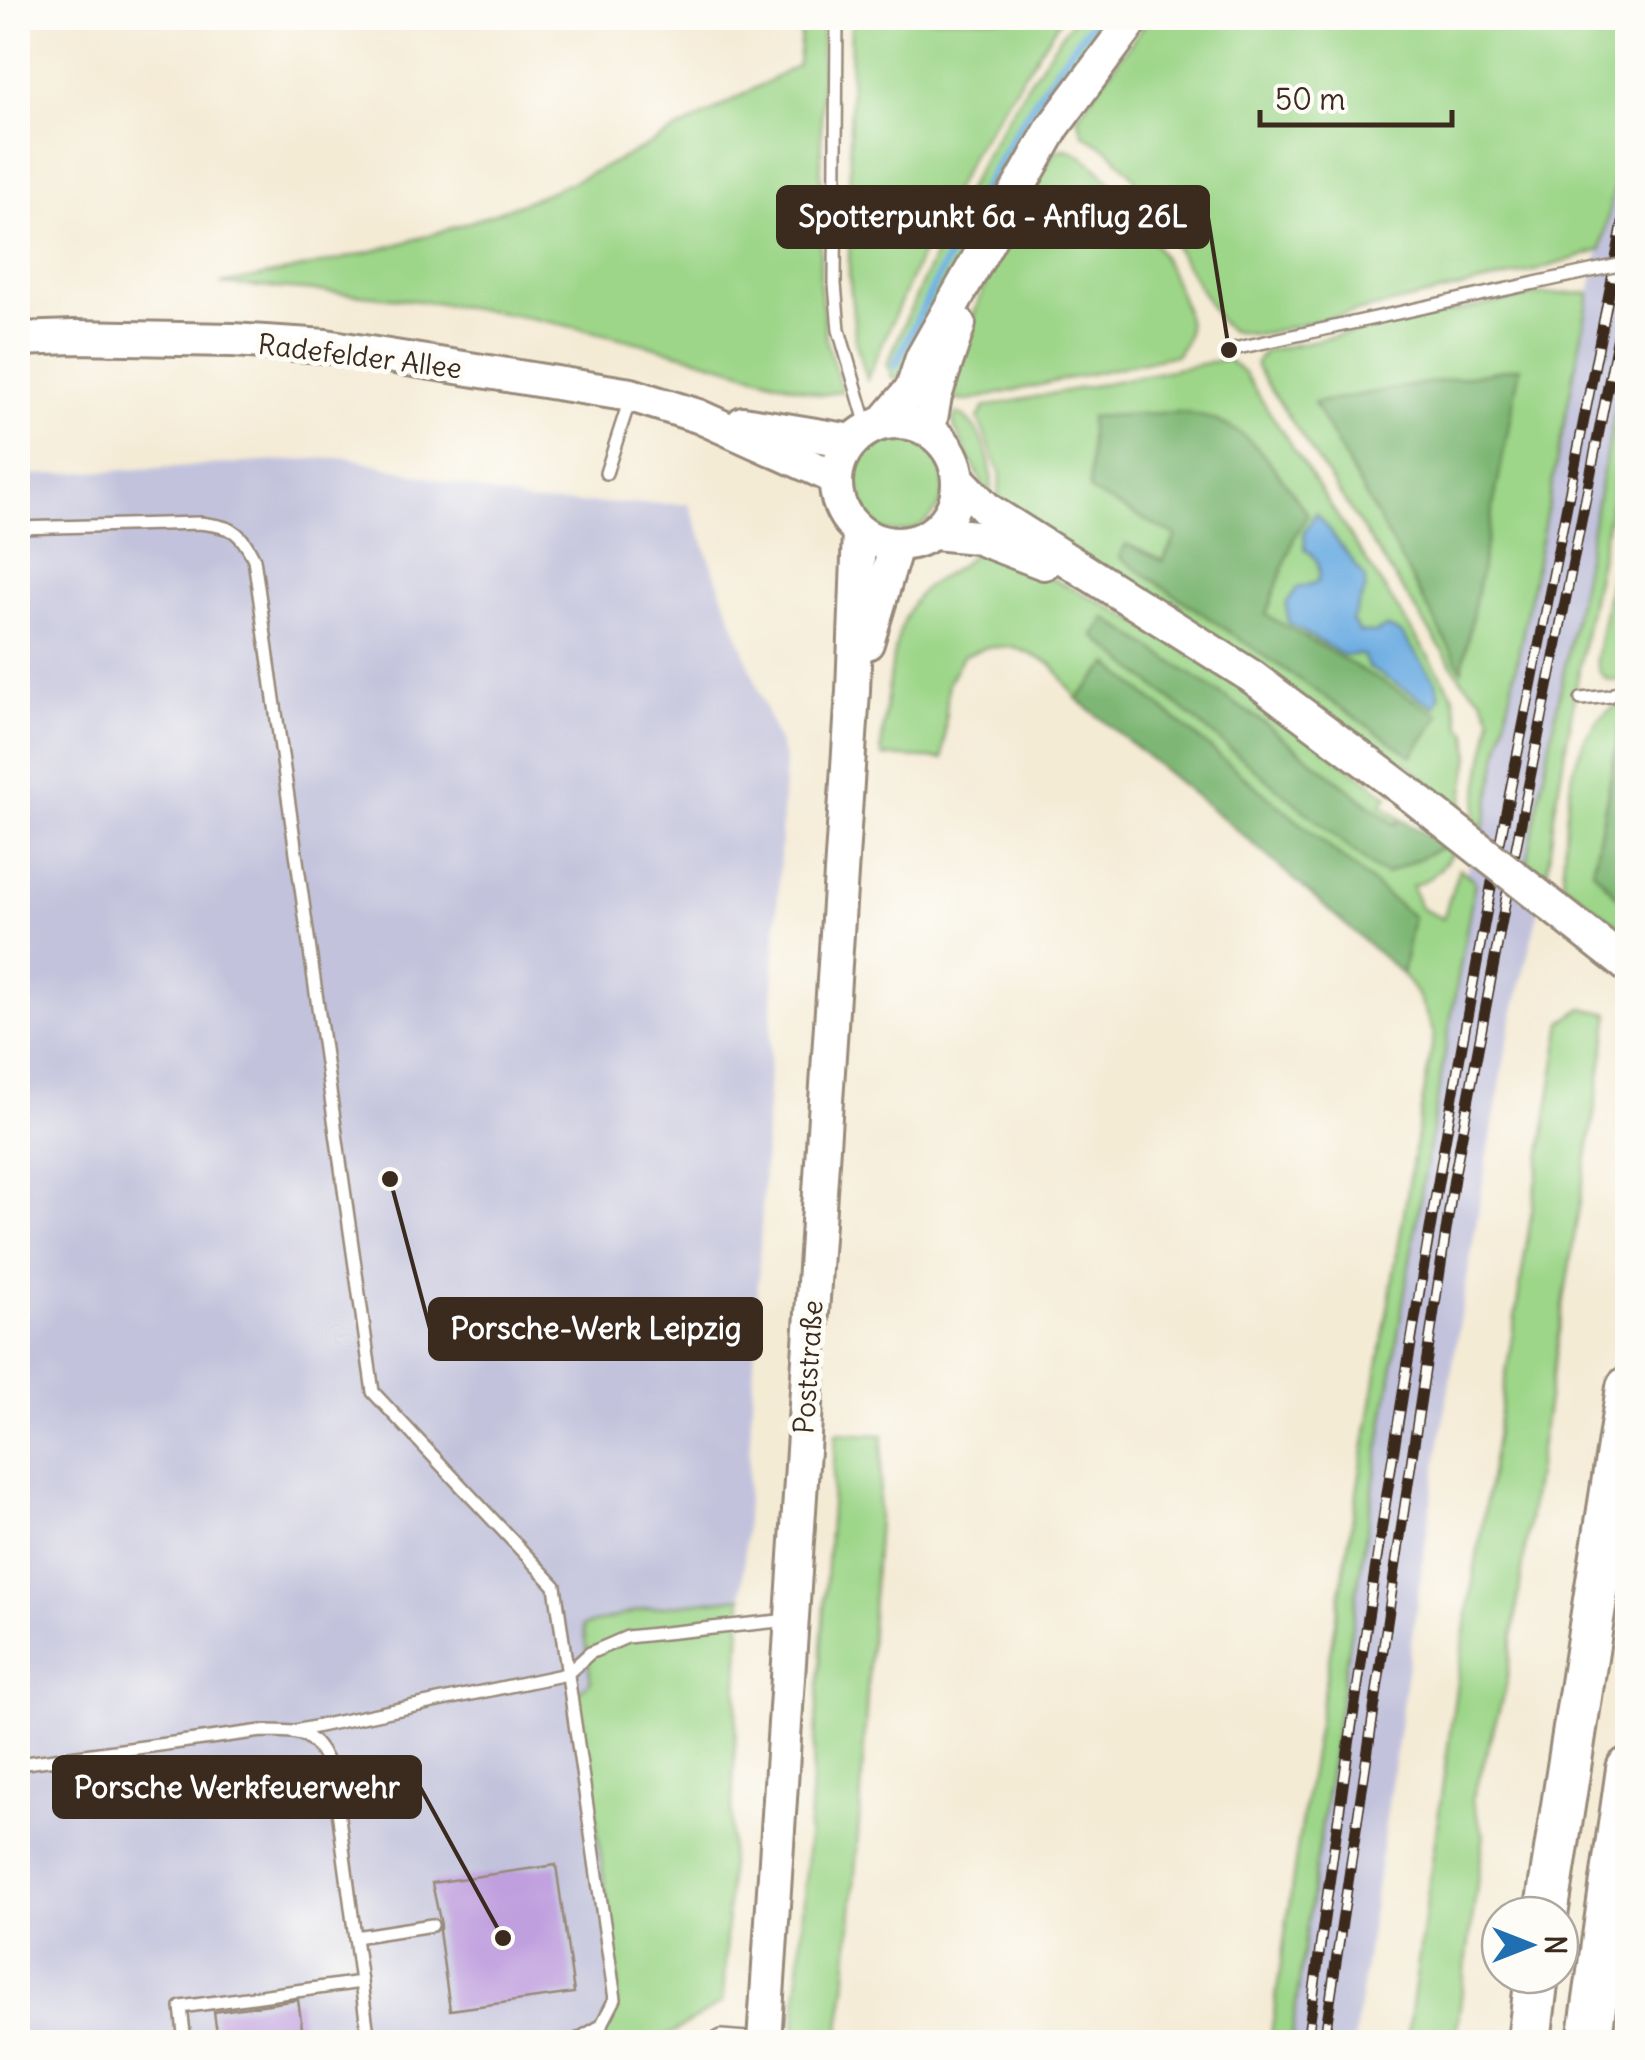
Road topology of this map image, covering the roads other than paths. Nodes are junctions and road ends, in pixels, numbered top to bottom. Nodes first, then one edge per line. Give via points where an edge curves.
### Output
1 (837, 18) edge
2 (1134, 18) edge
3 (1001, 217) junction
4 (1628, 263) edge
5 (18, 339) edge
6 (1229, 350) dead end
7 (632, 395) junction
8 (698, 416) junction
9 (929, 430) junction
10 (868, 431) junction
11 (606, 473) dead end
12 (836, 478) junction
13 (959, 480) junction
14 (18, 528) edge
15 (858, 532) junction
16 (934, 533) junction
17 (896, 546) junction
18 (1112, 590) junction
19 (1628, 686) edge
20 (853, 690) junction
21 (1581, 699) dead end
22 (1628, 966) edge
23 (1628, 1388) edge
24 (791, 1620) junction
25 (567, 1674) junction
26 (295, 1731) junction
27 (18, 1764) edge
28 (1628, 1768) edge
29 (1549, 1895) edge
30 (432, 1924) dead end
31 (355, 1937) junction
32 (361, 1982) junction
33 (1535, 1995) edge
34 (764, 2041) edge
35 (186, 2042) edge
36 (369, 2042) edge
37 (572, 2042) edge
38 (710, 2042) edge
39 (1528, 2042) edge
40 (1589, 2042) edge

1 - 10 lane via 835,284 840,330
2 - 3 main road via 1052,127
3 - 9 main road via 945,361
3 - 10 main road via 922,358 912,389
4 - 6 lane, bridge
5 - 7 main road, Radefelder Allee via 326,346
7 - 8 main road, Radefelder Allee
7 - 11 lane
8 - 10 main road
8 - 12 main road
9 - 10 main road via 899,421
9 - 13 main road via 955,460
10 - 12 main road via 841,458
12 - 15 main road via 837,498
13 - 16 main road via 952,510
13 - 18 main road via 988,510
14 - 25 lane via 227,526 254,559 373,1392 554,1586
15 - 17 main road
15 - 20 main road, Poststraße
16 - 17 main road
16 - 18 main road via 976,536
17 - 20 main road, Poststraße
18 - 22 main road, bridge via 1251,676
19 - 21 lane
20 - 24 main road, Poststraße
23 - 29 highway
24 - 25 lane via 627,1638 590,1653
24 - 34 main road, Poststraße
25 - 26 lane
25 - 37 lane via 615,1999 601,2026
26 - 27 lane
26 - 31 lane via 318,1743 333,1773
28 - 40 highway
30 - 31 lane
31 - 32 lane
32 - 35 lane via 181,2007
32 - 36 lane
33 - 39 highway
34 - 38 lane via 721,2036

